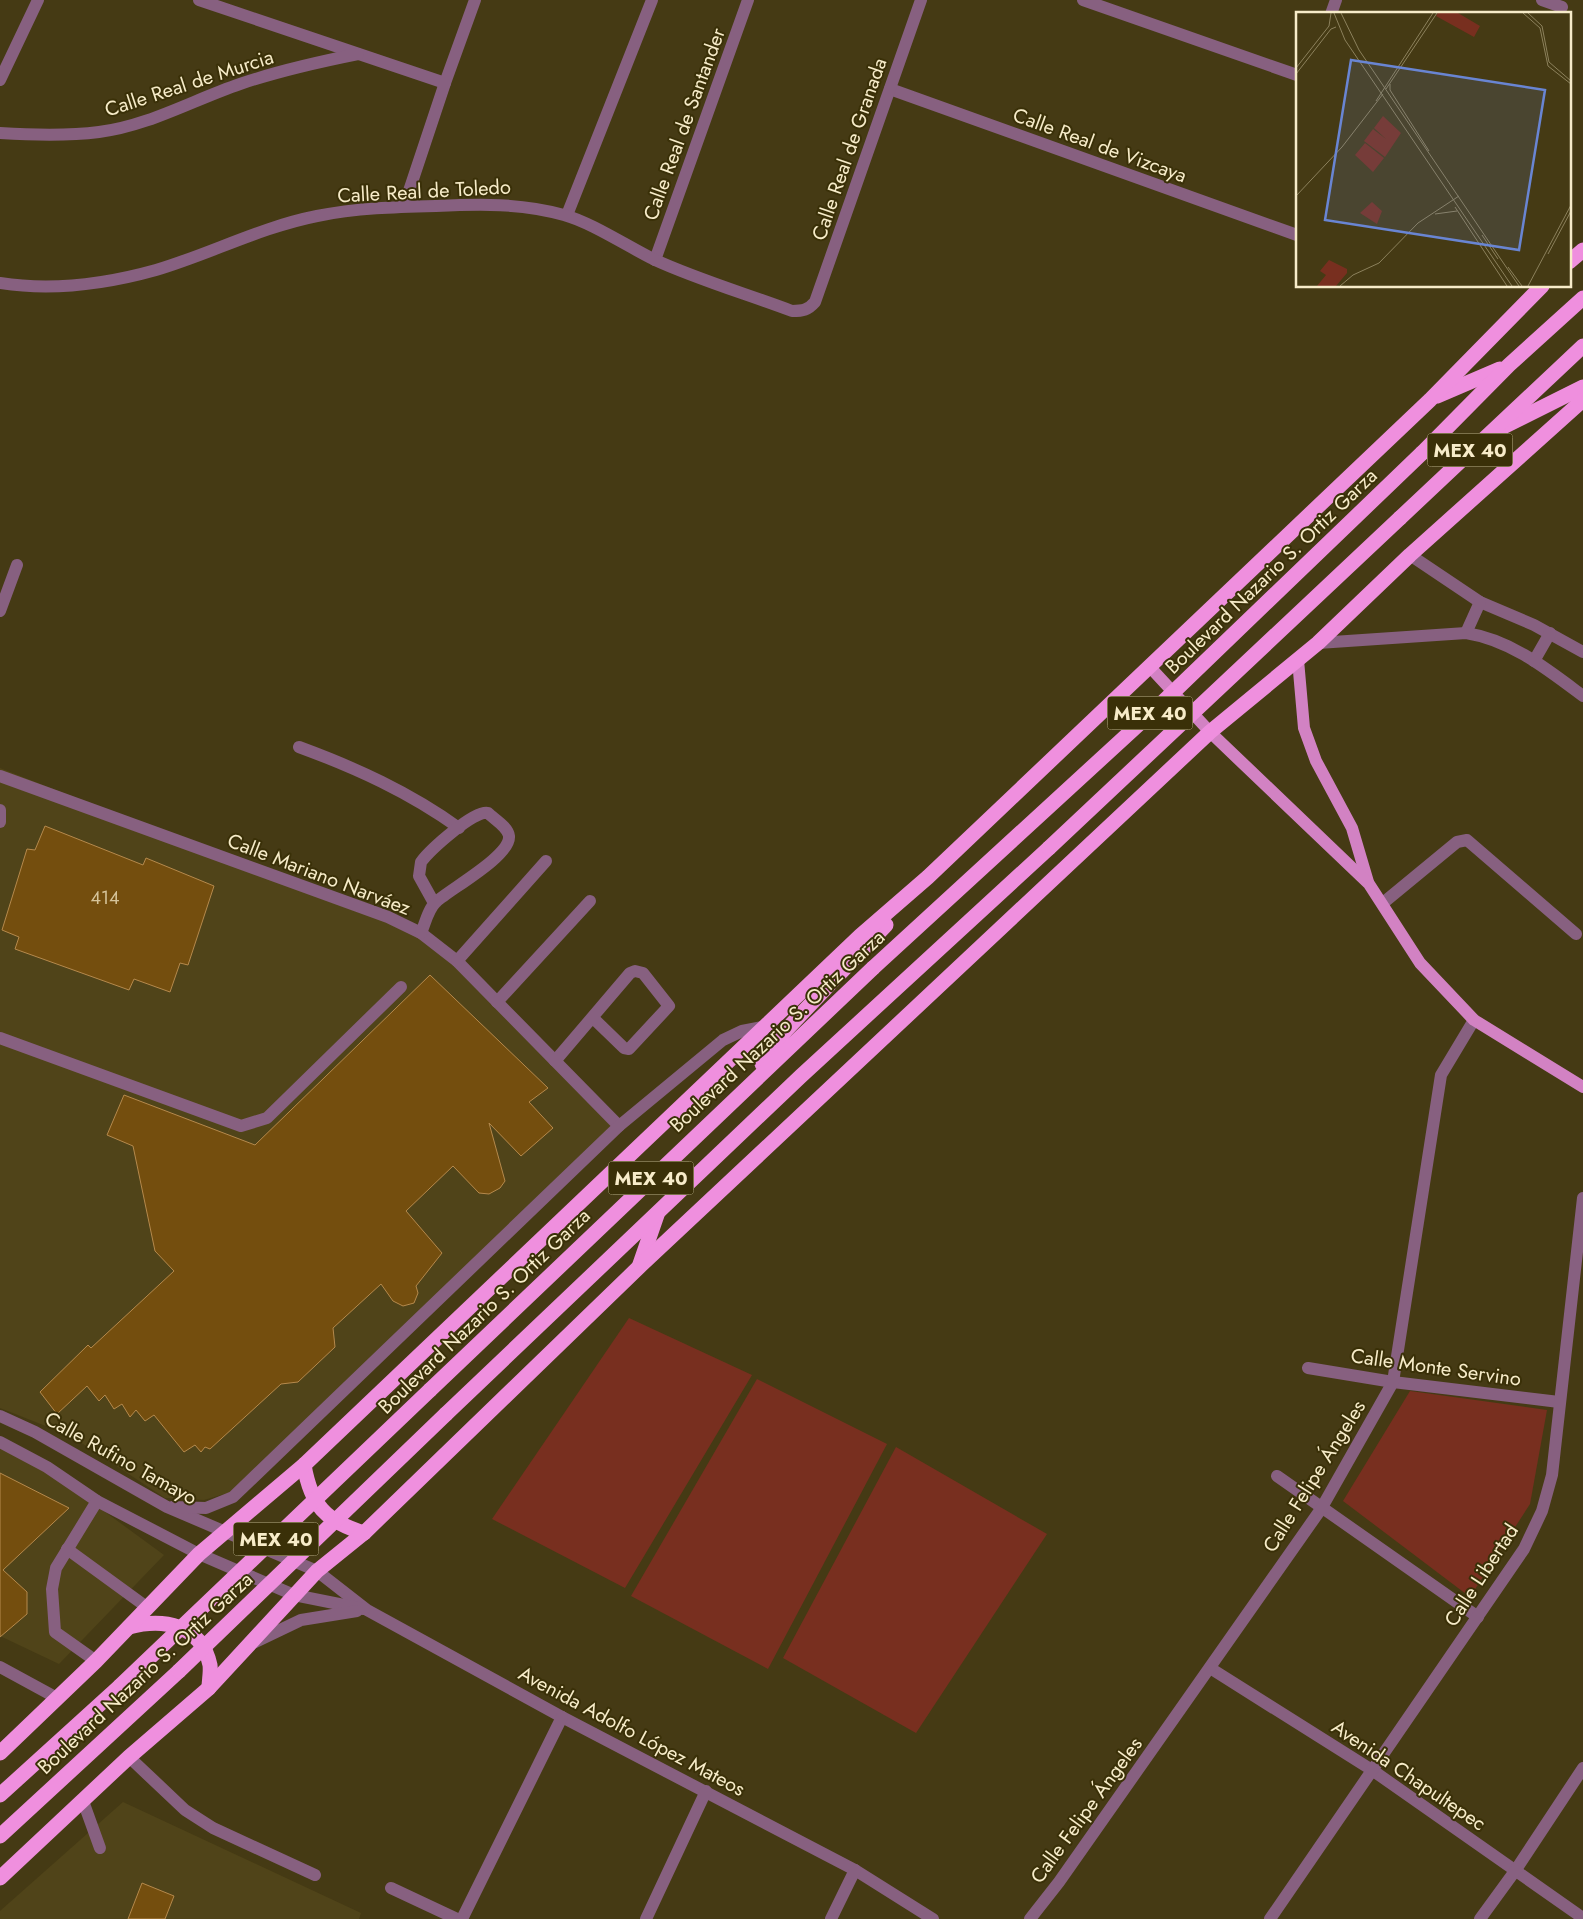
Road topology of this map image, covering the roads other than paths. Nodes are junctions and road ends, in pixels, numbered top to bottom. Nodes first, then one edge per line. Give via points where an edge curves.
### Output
1 (38, 0) edge
2 (199, 0) edge
3 (475, 0) edge
4 (652, 0) edge
5 (748, 0) edge
6 (920, 0) edge
7 (1083, 0) edge
8 (1336, 0) edge
9 (1542, 0) edge
10 (1563, 7) edge
11 (1332, 12) edge
12 (358, 54) junction
13 (1296, 75) edge
14 (0, 80) edge
15 (445, 83) junction
16 (890, 89) junction
17 (0, 133) edge
18 (404, 206) junction
19 (567, 215) junction
20 (1296, 235) edge
21 (1583, 250) edge
22 (655, 260) junction
23 (1570, 261) edge
24 (0, 283) edge
25 (1540, 288) edge
26 (1583, 298) edge
27 (809, 309) joint
28 (1583, 346) edge
29 (1508, 365) junction
30 (1583, 387) edge
31 (1430, 400) junction
32 (1583, 400) edge
33 (1486, 435) junction
34 (1410, 555) junction
35 (17, 565) dead end
36 (1480, 602) junction
37 (0, 611) edge
38 (1466, 633) junction
39 (1550, 633) junction
40 (1318, 643) junction
41 (1583, 652) edge
42 (1298, 660) junction
43 (1534, 661) junction
44 (1149, 666) junction
45 (1583, 696) edge
46 (1210, 732) junction
47 (299, 747) dead end
48 (0, 776) edge
49 (0, 810) edge
50 (0, 822) edge
51 (458, 828) junction
52 (546, 861) dead end
53 (928, 877) junction
54 (1369, 884) junction
55 (590, 902) dead end
56 (434, 903) junction
57 (1383, 903) junction
58 (421, 933) junction
59 (1576, 934) dead end
60 (457, 961) junction
61 (401, 988) dead end
62 (497, 1002) junction
63 (593, 1018) junction
64 (1474, 1020) junction
65 (767, 1026) junction
66 (0, 1038) edge
67 (555, 1061) junction
68 (750, 1083) junction
69 (1583, 1088) edge
70 (619, 1126) junction
71 (1583, 1198) edge
72 (659, 1211) junction
73 (639, 1267) junction
74 (1308, 1368) dead end
75 (1393, 1382) junction
76 (1558, 1402) junction
77 (0, 1416) edge
78 (0, 1442) edge
79 (304, 1465) junction
80 (1276, 1476) dead end
81 (97, 1501) junction
82 (167, 1507) junction
83 (1321, 1509) junction
84 (223, 1533) junction
85 (364, 1533) junction
86 (68, 1549) junction
87 (198, 1554) junction
88 (317, 1571) junction
89 (294, 1595) junction
90 (148, 1608) junction
91 (366, 1610) junction
92 (1478, 1617) junction
93 (129, 1627) junction
94 (251, 1644) junction
95 (96, 1661) junction
96 (0, 1667) edge
97 (1210, 1668) junction
98 (209, 1688) junction
99 (57, 1698) junction
100 (562, 1717) junction
101 (0, 1753) edge
102 (129, 1757) junction
103 (1583, 1768) edge
104 (1372, 1770) junction
105 (706, 1791) junction
106 (0, 1794) edge
107 (83, 1801) junction
108 (0, 1836) edge
109 (100, 1848) dead end
110 (854, 1870) junction
111 (1515, 1871) junction
112 (316, 1876) dead end
113 (0, 1878) edge
114 (391, 1888) dead end
115 (1583, 1918) edge
116 (457, 1919) edge
117 (462, 1919) edge
118 (646, 1919) edge
119 (831, 1919) edge
120 (933, 1919) edge
121 (1030, 1919) edge
122 (1270, 1919) edge
123 (1480, 1919) edge

1 - 14 street
2 - 12 street
3 - 15 street
4 - 19 street
5 - 22 street, Calle Real de Santander
6 - 16 street, Calle Real de Granada
7 - 13 street
8 - 11 street
9 - 10 street
12 - 15 street
12 - 17 street, Calle Real de Murcia via 240,84 138,123 100,132
15 - 18 street
16 - 20 street, Calle Real de Vizcaya
16 - 27 street, Calle Real de Granada via 815,302
18 - 19 street, Calle Real de Toledo via 501,204 530,206
18 - 24 street, Calle Real de Toledo via 316,216 271,228 156,270 101,282 60,286
19 - 22 street, Calle Real de Toledo
21 - 23 highway
22 - 27 street, Calle Real de Toledo via 792,311
25 - 31 highway
26 - 29 highway, Boulevard Nazario S. Ortiz Garza / MEX 40
28 - 33 highway, Boulevard Nazario S. Ortiz Garza / MEX 40
29 - 31 highway
29 - 68 highway, Boulevard Nazario S. Ortiz Garza / MEX 40, bridge via 1422,453 1163,702
30 - 33 highway
31 - 44 highway
32 - 34 highway
33 - 72 highway, Boulevard Nazario S. Ortiz Garza / MEX 40, bridge
34 - 36 street
34 - 40 highway
35 - 37 street
36 - 38 street
36 - 39 street
38 - 40 street
38 - 43 street via 1496,641
39 - 41 street
39 - 43 street
40 - 42 highway
42 - 46 highway
42 - 54 main road via 1304,728 1316,761 1352,828
43 - 45 street
44 - 46 main road
44 - 53 highway
46 - 54 main road
46 - 73 highway
47 - 51 street via 392,785 426,804
48 - 58 street, Calle Mariano Narváez via 388,917
49 - 50 street
51 - 56 street via 421,862 419,876
51 - 56 street via 484,812 507,831 508,840 488,863
52 - 60 street
53 - 65 highway via 860,936
53 - 68 highway via 786,1030
54 - 57 main road
55 - 62 street
56 - 58 street
57 - 59 street via 1457,842 1466,840
57 - 64 main road via 1420,963
58 - 60 street, Calle Mariano Narváez
60 - 62 street, Calle Mariano Narváez
61 - 66 street via 267,1118 241,1126
62 - 67 street, Calle Mariano Narváez
63 - 63 street via 635,971 643,973 669,1006 629,1049 624,1048
63 - 67 street
64 - 69 main road
64 - 75 street, Calle Felipe Ángeles via 1441,1075
65 - 70 street via 742,1031 722,1040
65 - 79 highway
67 - 70 street, Calle Mariano Narváez
68 - 106 highway, Boulevard Nazario S. Ortiz Garza / MEX 40, bridge via 120,1686
70 - 82 street via 233,1497 206,1508
71 - 76 street, Calle Libertad
72 - 73 highway
72 - 108 highway, Boulevard Nazario S. Ortiz Garza / MEX 40, bridge via 178,1671
73 - 85 highway
74 - 75 street, Calle Monte Servino
75 - 76 street, Calle Monte Servino
75 - 83 street, Calle Felipe Ángeles
76 - 92 street, Calle Libertad via 1552,1475 1542,1511 1524,1549
77 - 82 street, Calle Rufino Tamayo via 35,1432
78 - 81 street via 47,1467
79 - 84 highway
79 - 85 highway via 307,1485 321,1510 346,1528
80 - 83 street
81 - 86 street
81 - 87 street
82 - 84 street, Calle Rufino Tamayo
83 - 92 street
83 - 97 street, Calle Felipe Ángeles
84 - 87 highway
84 - 88 street, Calle Rufino Tamayo
85 - 88 highway
86 - 90 street
86 - 95 street via 56,1568 52,1589 55,1632
87 - 89 street
87 - 90 highway
88 - 89 highway
88 - 91 street, Avenida Adolfo López Mateos
89 - 91 street
89 - 94 highway
90 - 93 highway
91 - 94 street via 301,1620
91 - 100 street, Avenida Adolfo López Mateos
92 - 104 street, Calle Libertad
93 - 95 highway
93 - 98 highway via 158,1622 173,1624 188,1632 205,1650 210,1666
94 - 98 highway
95 - 99 highway
96 - 99 street
97 - 104 street, Avenida Chapultepec
97 - 121 street, Calle Felipe Ángeles
98 - 102 highway
99 - 101 highway
100 - 105 street, Avenida Adolfo López Mateos
100 - 117 street
102 - 107 highway
102 - 112 street via 185,1810 213,1828
103 - 111 street
104 - 111 street, Avenida Chapultepec
104 - 122 street, Calle Libertad
105 - 110 street, Avenida Adolfo López Mateos
105 - 118 street
107 - 109 street
107 - 113 highway
110 - 119 street
110 - 120 street, Avenida Adolfo López Mateos
111 - 115 street, Avenida Chapultepec
111 - 123 street
114 - 116 street

